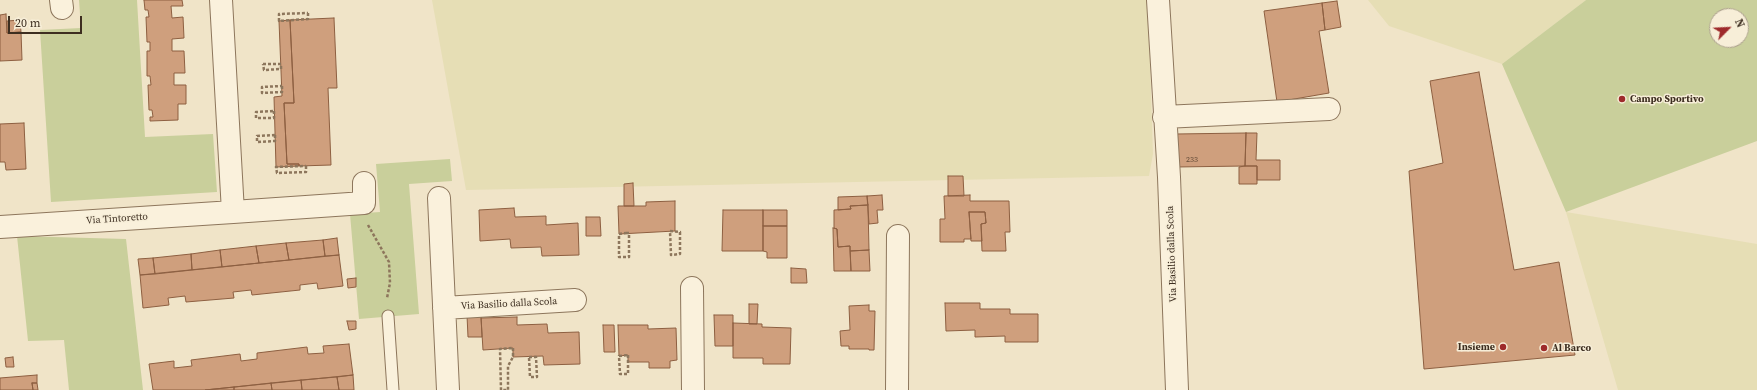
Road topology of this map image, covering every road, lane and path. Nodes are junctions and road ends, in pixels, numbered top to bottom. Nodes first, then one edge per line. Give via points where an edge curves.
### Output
1 (221, 0) edge
2 (1158, 0) edge
3 (279, 14) joint
4 (263, 64) joint
5 (262, 87) joint
6 (1329, 109) dead end
7 (256, 112) joint
8 (1164, 117) junction
9 (257, 136) joint
10 (276, 167) joint
11 (364, 183) dead end
12 (439, 198) dead end
13 (356, 204) junction
14 (233, 212) junction
15 (0, 227) edge
16 (898, 236) dead end
17 (671, 255) joint
18 (619, 257) joint
19 (692, 288) dead end
20 (575, 300) dead end
21 (444, 308) junction
22 (388, 316) joint
23 (500, 349) joint
24 (536, 357) joint
25 (620, 374) joint
26 (393, 390) edge
27 (448, 390) edge
28 (694, 390) edge
29 (897, 390) edge
30 (1177, 390) edge

1 - 14 street
2 - 8 street, Via Basilio dalla Scola
3 - 3 path via 308,13 308,20 279,21
4 - 4 path via 281,64 281,69 264,70
5 - 5 path via 282,86 282,92 262,93
6 - 8 street
7 - 7 path via 274,112 274,118 256,118
8 - 30 street, Via Basilio dalla Scola via 1169,177
9 - 9 path via 275,135 275,141 257,142
10 - 10 path via 306,166 306,172 277,173
11 - 13 street via 364,203
12 - 21 street
13 - 14 street, Via Tintoretto
13 - 22 path via 389,262
14 - 15 street, Via Tintoretto
16 - 29 street
17 - 17 path via 670,231 680,232 680,254
18 - 18 path via 619,234 629,233 629,258
19 - 28 street
20 - 21 street, Via Basilio dalla Scola
21 - 27 street
22 - 26 lane
23 - 23 path via 513,348 513,358 508,366 508,390 501,390
24 - 24 path via 537,377 530,377 529,357
25 - 25 path via 619,356 628,355 628,374

